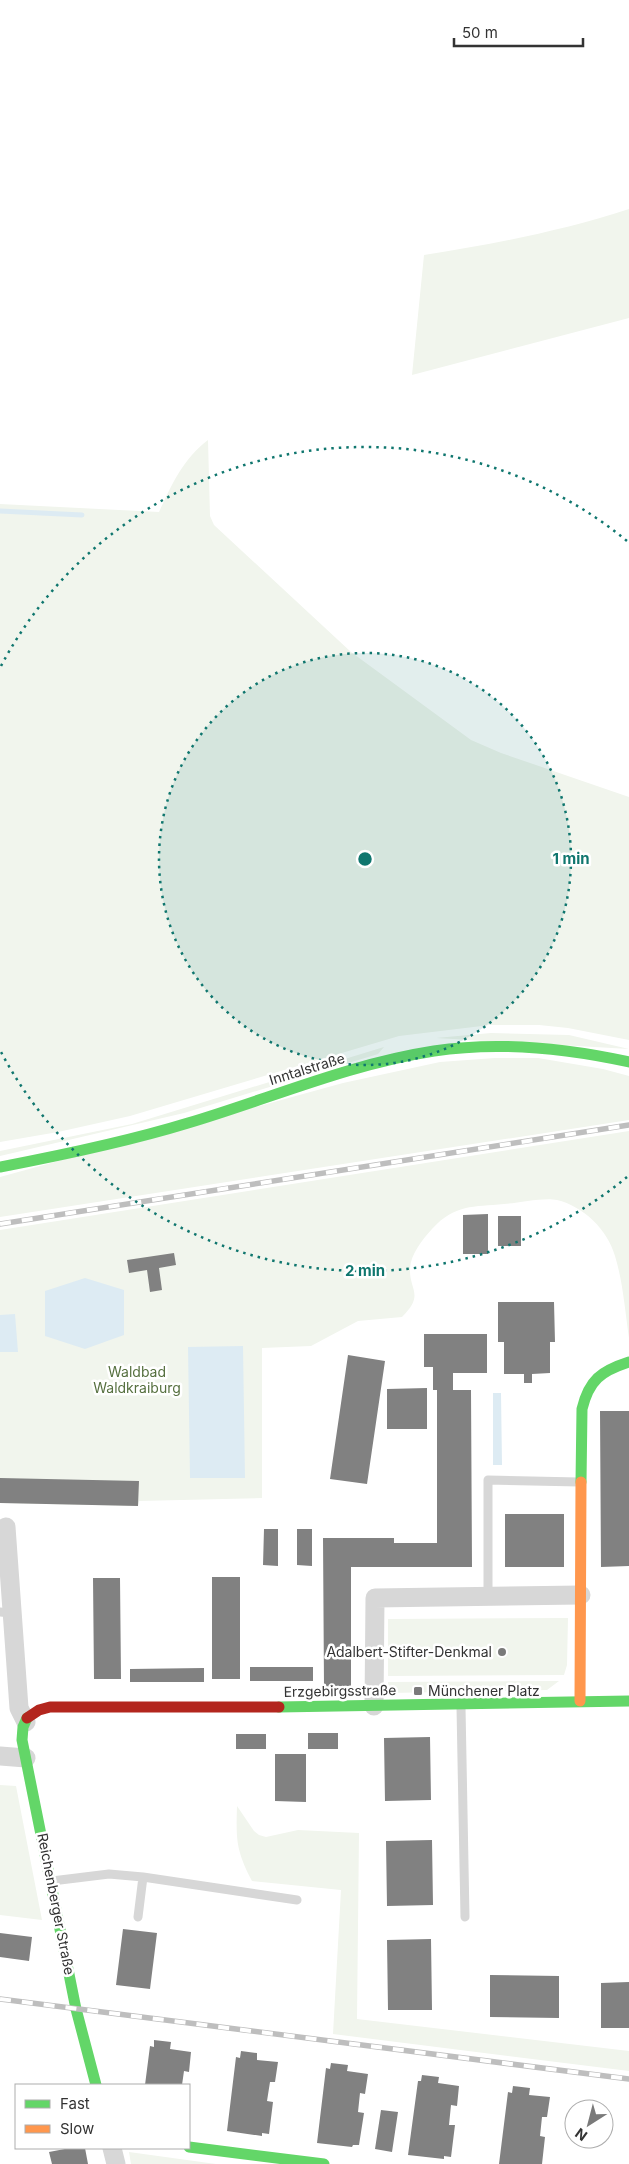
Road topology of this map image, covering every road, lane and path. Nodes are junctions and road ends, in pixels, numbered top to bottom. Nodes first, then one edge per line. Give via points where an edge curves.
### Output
1 (629, 1062) edge
2 (0, 1167) edge
3 (629, 1362) edge
4 (581, 1482) junction
5 (6, 1527) dead end
6 (581, 1595) junction
7 (488, 1597) junction
8 (6, 1612) edge
9 (629, 1701) edge
10 (580, 1702) junction
11 (461, 1704) junction
12 (374, 1706) junction
13 (26, 1722) junction
14 (0, 1756) edge
15 (26, 1758) junction
16 (143, 1877) junction
17 (52, 1881) junction
18 (297, 1900) dead end
19 (138, 1917) dead end
20 (465, 1917) dead end
21 (96, 2084) edge
22 (190, 2147) edge
23 (112, 2149) edge
24 (116, 2164) edge
25 (324, 2164) edge

1 - 2 street, Inntalstraße via 538,1047 436,1051 339,1074 135,1138
3 - 4 street via 595,1378 584,1398
4 - 6 street
4 - 7 lane via 488,1480
5 - 8 street, Reichenberger Straße
6 - 7 street
6 - 10 street
7 - 12 street via 375,1598
8 - 13 street, Reichenberger Straße via 19,1708
9 - 10 street, Erzgebirgsstraße
10 - 11 street, Erzgebirgsstraße
11 - 12 street, Erzgebirgsstraße
11 - 20 lane
12 - 13 street, Erzgebirgsstraße via 50,1708 32,1714
13 - 15 street, Reichenberger Straße via 22,1732
14 - 15 street
15 - 17 street, Reichenberger Straße
16 - 17 lane via 109,1874
16 - 18 lane
16 - 19 lane
17 - 21 street, Reichenberger Straße via 76,2009
22 - 25 street
23 - 24 street

